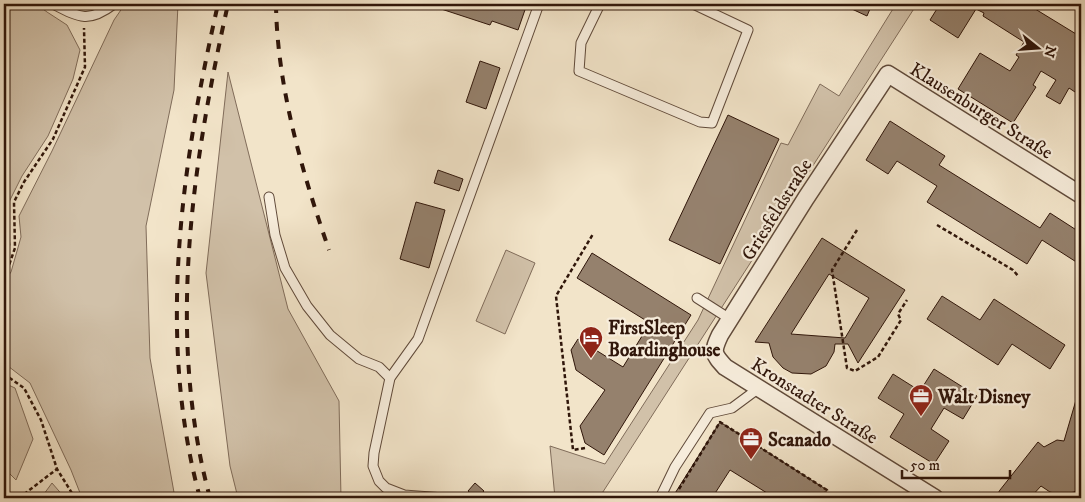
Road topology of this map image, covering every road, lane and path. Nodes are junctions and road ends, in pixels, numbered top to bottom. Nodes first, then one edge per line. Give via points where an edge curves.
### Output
1 (53, 4) edge
2 (114, 4) edge
3 (539, 4) edge
4 (600, 4) edge
5 (694, 4) edge
6 (83, 17) junction
7 (888, 74) joint
8 (1081, 195) edge
9 (269, 197) dead end
10 (936, 225) dead end
11 (857, 230) dead end
12 (593, 234) dead end
13 (4, 276) edge
14 (1019, 277) dead end
15 (697, 298) dead end
16 (907, 300) dead end
17 (730, 319) junction
18 (725, 367) joint
19 (4, 374) edge
20 (390, 378) junction
21 (759, 388) junction
22 (585, 448) dead end
23 (57, 469) junction
24 (677, 491) dead end
25 (402, 496) edge
26 (432, 497) edge
27 (19, 498) edge
28 (75, 498) edge
29 (444, 498) edge
30 (660, 498) edge
31 (822, 498) edge
32 (934, 498) edge

1 - 6 lane
2 - 6 lane via 101,14
3 - 20 lane via 418,339
4 - 5 lane via 582,43 579,70 700,122 712,123 748,30
6 - 13 path via 85,68 53,139 14,202 15,248
7 - 8 street, Klausenburger Straße
7 - 17 street, Griesfeldstraße
9 - 20 lane via 275,235 285,268 307,306 330,335 359,359 379,367
10 - 14 path via 1013,270
11 - 16 path via 832,270 847,368 854,371 878,357 901,320 898,314
12 - 22 path via 556,296 573,450
15 - 17 lane
17 - 18 street, Griesfeldstraße via 714,347 715,356
18 - 21 street, Kronstadter Straße
19 - 23 path via 24,388 41,420
20 - 25 lane via 373,466 379,481
21 - 30 lane via 732,408 710,413 675,467
21 - 32 street, Kronstadter Straße
23 - 27 path
23 - 28 path
24 - 31 path via 720,422 827,490
25 - 26 lane
26 - 29 lane

